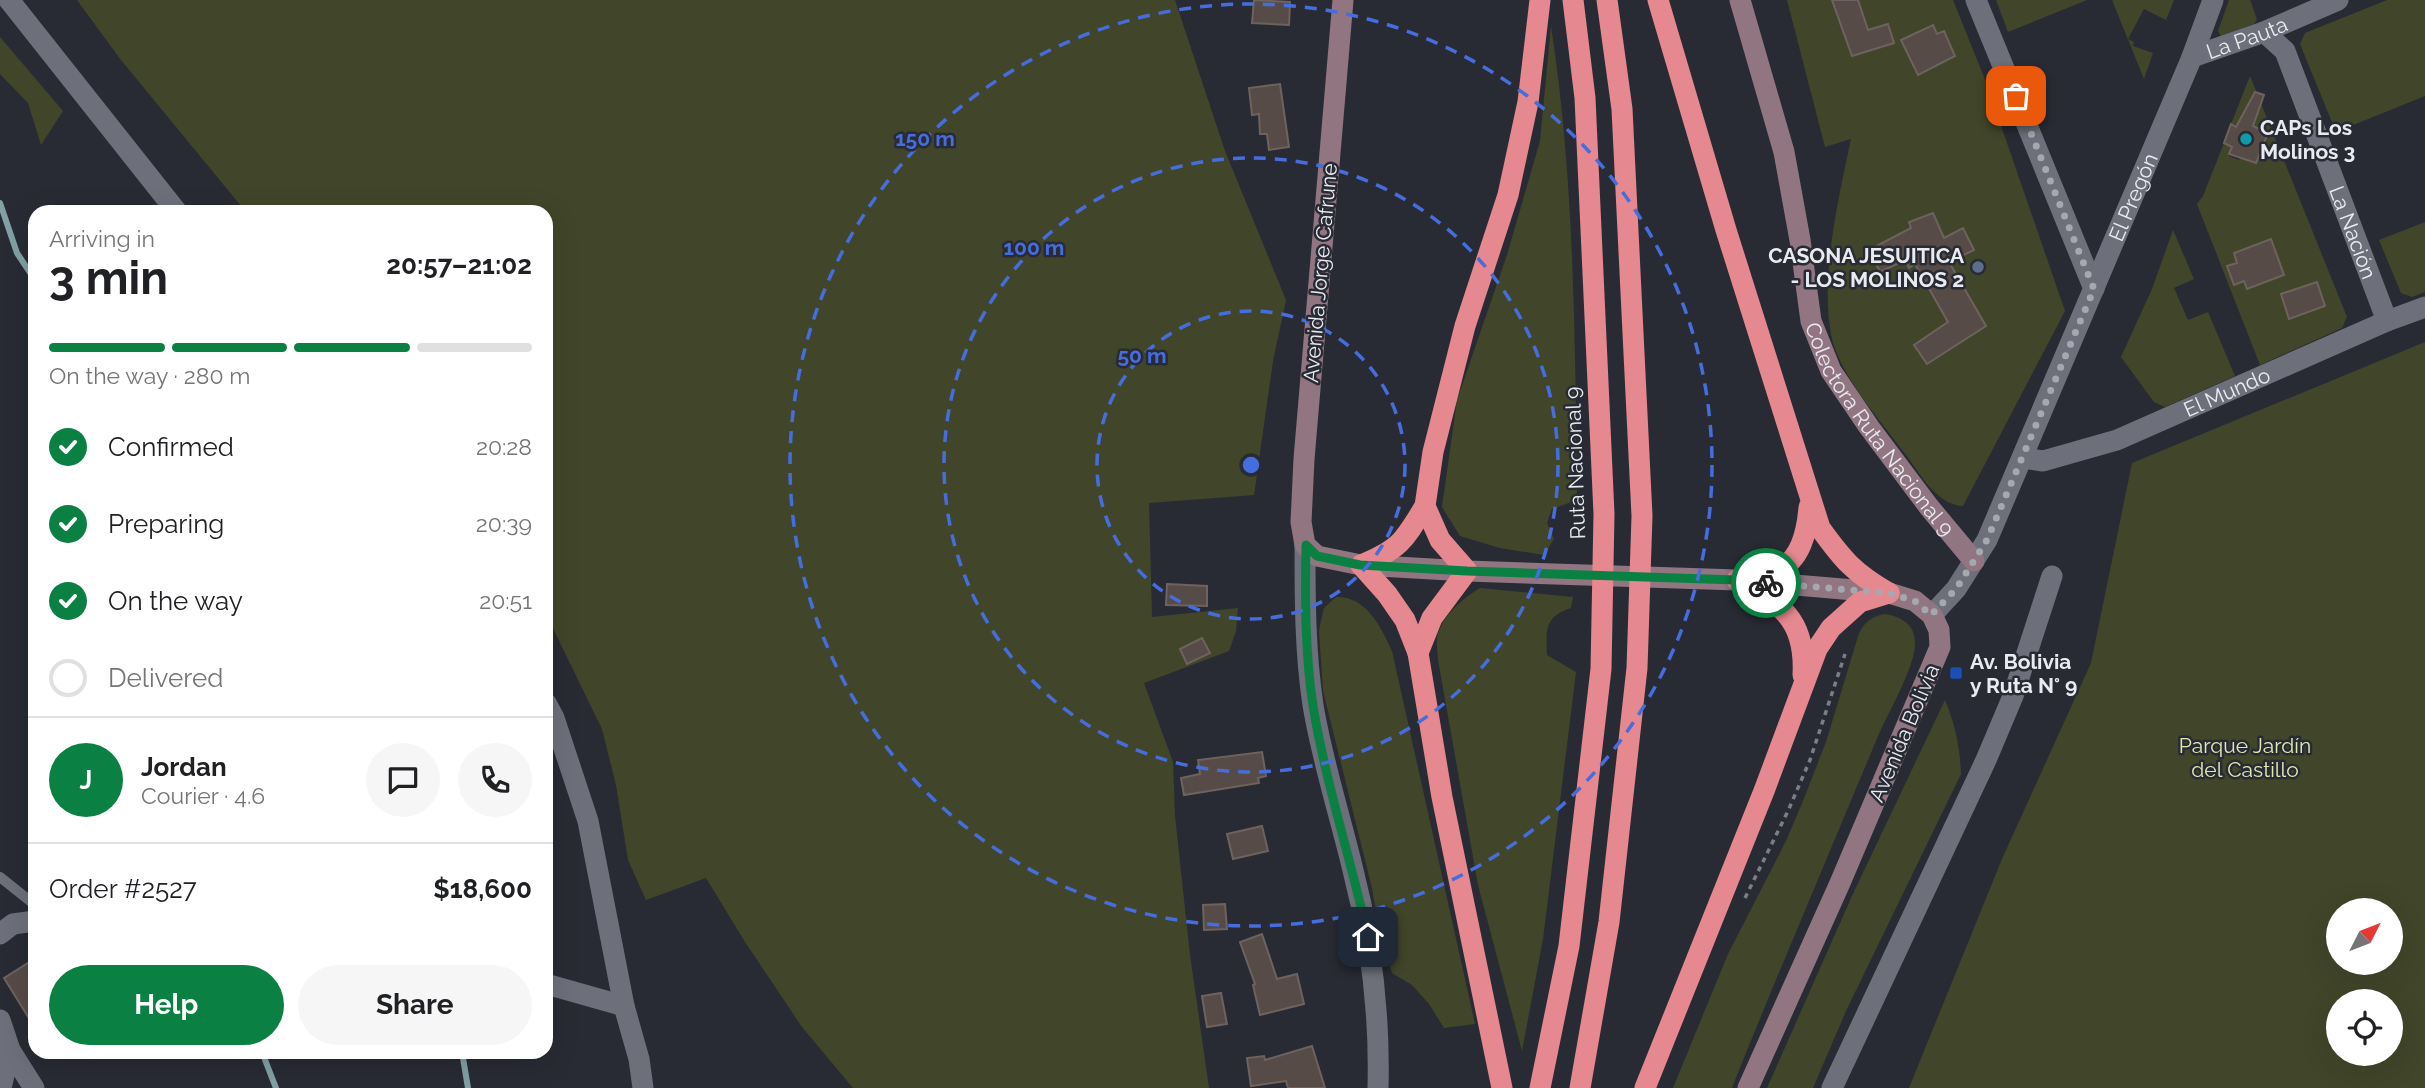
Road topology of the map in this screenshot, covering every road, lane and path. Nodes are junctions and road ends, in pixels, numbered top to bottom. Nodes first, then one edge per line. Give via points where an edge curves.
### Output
1 (9, 0) edge
2 (1343, 0) edge
3 (1540, 0) edge
4 (1573, 0) edge
5 (1607, 0) edge
6 (1658, 0) edge
7 (1740, 0) edge
8 (1976, 0) edge
9 (2213, 0) edge
10 (2338, 0) edge
11 (2264, 32) junction
12 (2192, 57) junction
13 (171, 205) edge
14 (2094, 289) junction
15 (2425, 307) edge
16 (2387, 321) junction
17 (2023, 458) junction
18 (1810, 496) junction
19 (1425, 506) junction
20 (1306, 545) junction
21 (1974, 561) junction
22 (1360, 565) junction
23 (1467, 571) junction
24 (2052, 576) dead end
25 (1737, 580) junction
26 (1889, 593) junction
27 (1931, 615) junction
28 (1418, 653) junction
29 (1802, 691) junction
30 (553, 716) edge
31 (0, 877) edge
32 (28, 899) edge
33 (28, 922) edge
34 (0, 934) edge
35 (553, 986) edge
36 (624, 1006) junction
37 (0, 1020) edge
38 (10, 1050) junction
39 (1, 1088) edge
40 (34, 1088) edge
41 (643, 1088) edge
42 (1378, 1088) edge
43 (1502, 1088) edge
44 (1541, 1088) edge
45 (1580, 1088) edge
46 (1645, 1088) edge
47 (1748, 1088) edge
48 (1832, 1088) edge

1 - 13 street
2 - 20 street, Avenida Jorge Cafrune via 1304,459 1301,522
3 - 19 highway via 1528,102 1508,195 1462,339 1433,452
4 - 44 highway, Ruta Nacional 9 via 1585,98 1604,514 1601,670 1569,946
5 - 45 highway via 1622,109 1643,516 1637,668 1609,922
6 - 18 highway
7 - 21 street, Colectora Ruta Nacional 9 via 1784,152 1811,321 1831,371 1906,477
8 - 14 street
9 - 12 street, El Pregón
10 - 11 street, La Pauta
11 - 12 street, La Pauta
11 - 16 street, La Nación via 2285,51
12 - 14 street, El Pregón
14 - 17 street, El Pregón
15 - 16 street, El Mundo
16 - 17 street, El Mundo via 2117,440 2043,461
17 - 21 street, El Pregón
18 - 25 highway via 1805,538 1795,557 1776,572
18 - 26 highway via 1820,528 1841,557 1863,578
19 - 22 highway via 1406,538 1387,554
19 - 23 highway via 1440,540
20 - 22 street via 1317,556
20 - 42 street via 1305,616 1313,705 1368,937 1376,993
21 - 27 street, El Pregón
22 - 23 street
22 - 28 highway via 1405,620
23 - 25 street
23 - 28 highway via 1432,618
24 - 48 street via 2013,696 1986,760
25 - 26 street
25 - 29 highway via 1773,600 1800,633
26 - 27 street via 1915,601
26 - 29 highway via 1860,602 1831,628 1817,649
27 - 47 street, Avenida Bolivia via 1941,647
28 - 43 highway via 1442,797
29 - 46 highway
30 - 36 street via 588,821
31 - 32 lane
33 - 34 street
35 - 36 street
36 - 41 street
37 - 38 street
38 - 39 street
38 - 40 street

